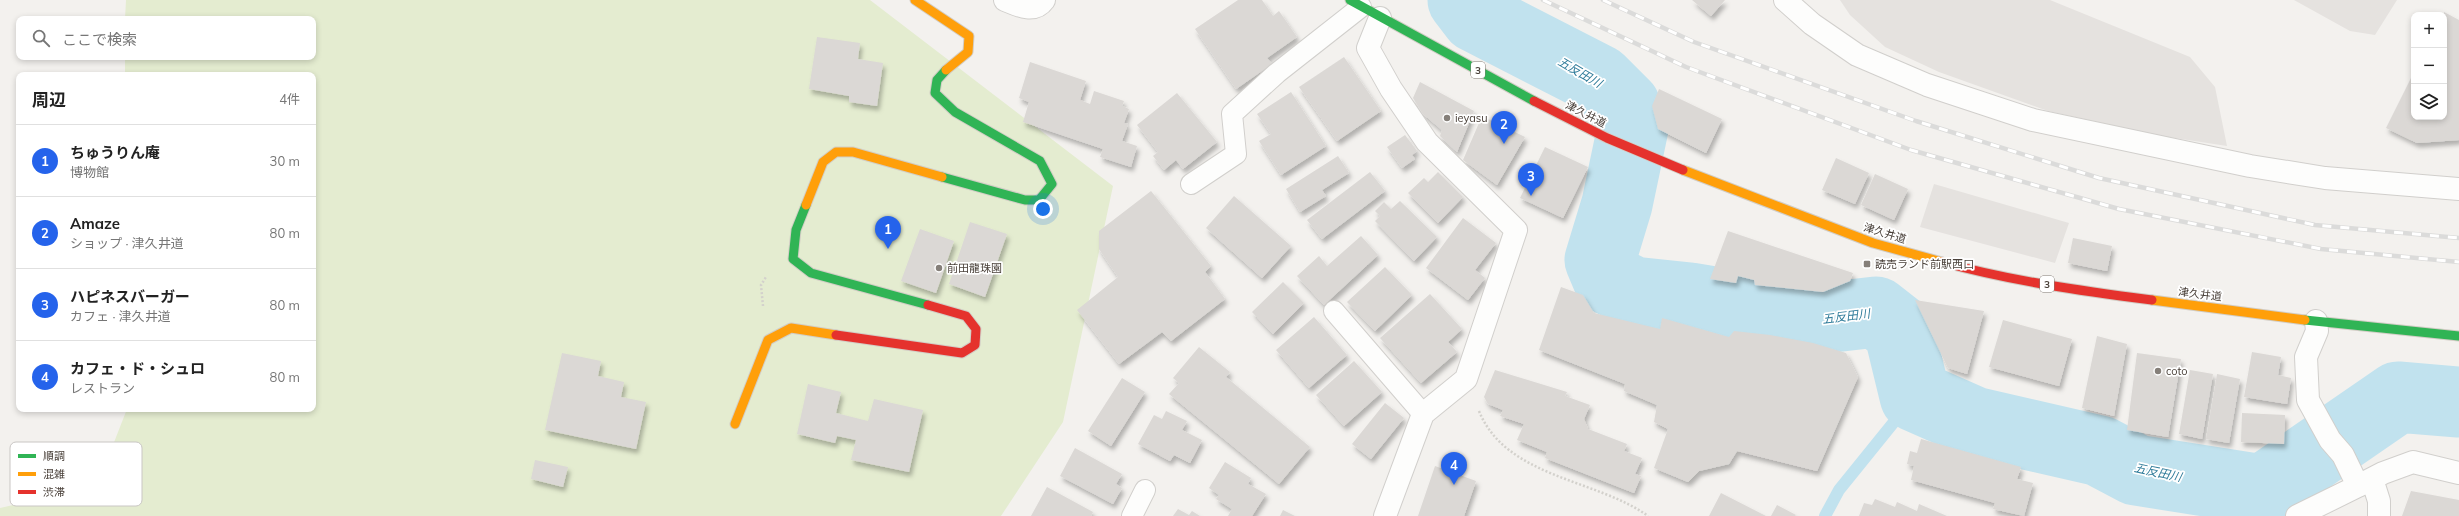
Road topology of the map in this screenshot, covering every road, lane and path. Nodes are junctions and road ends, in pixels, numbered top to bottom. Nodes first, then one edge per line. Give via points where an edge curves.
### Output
1 (915, 0) edge
2 (1005, 0) edge
3 (1044, 0) edge
4 (1785, 0) edge
5 (1804, 0) edge
6 (1355, 4) edge
7 (1380, 18) junction
8 (1812, 24) junction
9 (1191, 184) dead end
10 (2459, 189) edge
11 (1334, 311) dead end
12 (2316, 321) junction
13 (2459, 336) edge
14 (1466, 379) junction
15 (1423, 414) junction
16 (735, 424) dead end
17 (2459, 473) edge
18 (2365, 483) junction
19 (1145, 490) dead end
20 (1132, 516) edge
21 (1385, 516) edge
22 (1648, 516) edge
23 (2297, 516) edge
24 (2379, 516) edge

1 - 16 main road via 969,36 968,52 955,61 937,80 935,93 955,112 1040,161 1052,184 1039,200 1024,200 853,152 836,152 823,162 796,230 793,259 811,273 966,316 976,329 975,344 962,353 791,328 768,340
2 - 3 street via 1026,9 1041,4
4 - 8 street
5 - 8 street
6 - 7 main road, 津久井道 / 3
6 - 9 lane via 1232,114 1236,154
7 - 12 main road, 津久井道 / 3 via 1607,138 1722,187 1873,243 1983,273 2095,293
7 - 14 street via 1368,48 1391,89 1427,142 1516,230
8 - 10 street via 1857,55 1927,85 2033,120 2243,164 2325,178
11 - 15 lane
12 - 13 main road, 津久井道 / 3
12 - 18 street via 2317,331 2306,357 2308,400 2336,447
14 - 15 street
14 - 22 path via 1480,415 1493,433 1518,457 1551,474 1631,504
15 - 21 street
17 - 18 street via 2413,462
18 - 23 street
18 - 24 street via 2379,501
19 - 20 lane

